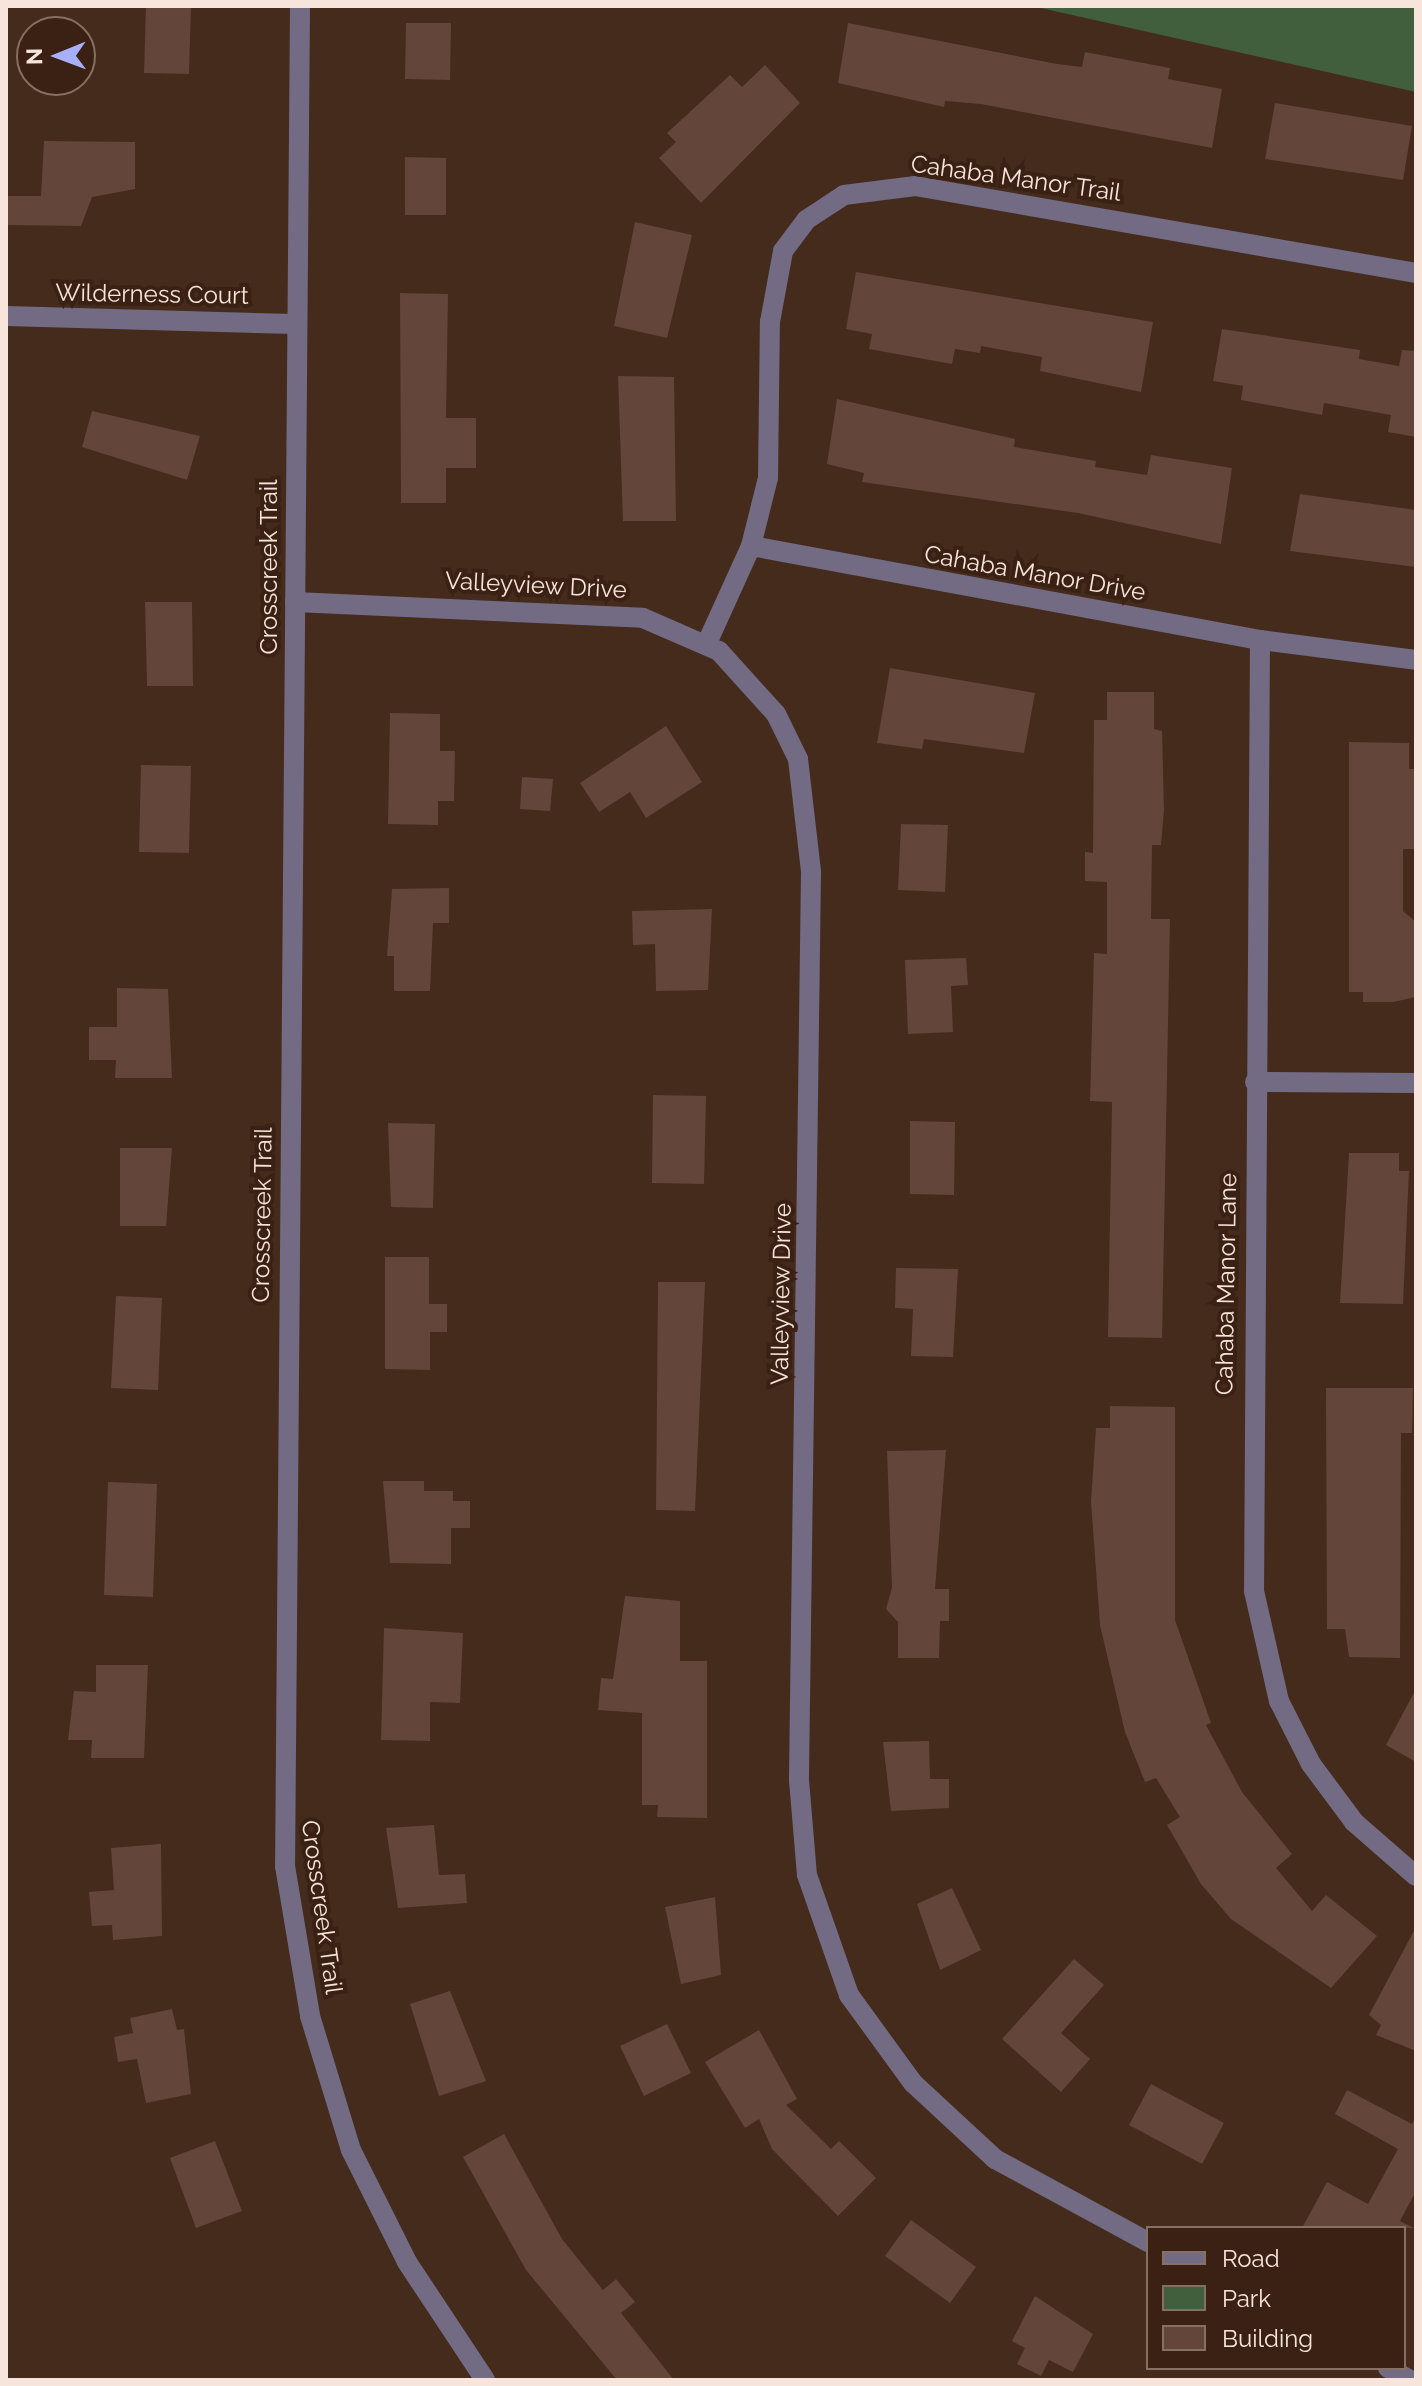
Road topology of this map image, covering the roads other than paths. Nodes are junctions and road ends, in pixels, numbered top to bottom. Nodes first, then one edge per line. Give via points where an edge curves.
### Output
1 (300, 6) edge
2 (1416, 273) edge
3 (6, 316) edge
4 (296, 324) junction
5 (751, 546) junction
6 (295, 602) junction
7 (1260, 640) junction
8 (707, 643) junction
9 (1416, 660) edge
10 (1255, 1082) junction
11 (1416, 1083) edge
12 (1416, 1876) edge
13 (1146, 2241) edge
14 (1392, 2370) edge
15 (480, 2378) edge
16 (1411, 2380) edge

1 - 4 street, Crosscreek Trail
2 - 5 street, Cahaba Manor Trail via 915,186 844,195 793,234 775,280 768,478
3 - 4 street, Wilderness Court
4 - 6 street, Crosscreek Trail
5 - 7 street, Cahaba Manor Drive
5 - 8 street
6 - 8 street, Valleyview Drive via 606,611 675,627
6 - 15 street, Crosscreek Trail via 285,1866 310,2016 351,2150 407,2262
7 - 9 street, Cahaba Manor Drive
7 - 10 street, Cahaba Manor Lane
8 - 13 street, Valleyview Drive via 749,678 776,714 798,759 808,805 799,1780 807,1875 849,1995 913,2083 995,2159
10 - 11 street
10 - 12 street, Cahaba Manor Lane via 1249,1507 1262,1643 1279,1701 1311,1764 1354,1822
14 - 16 street

